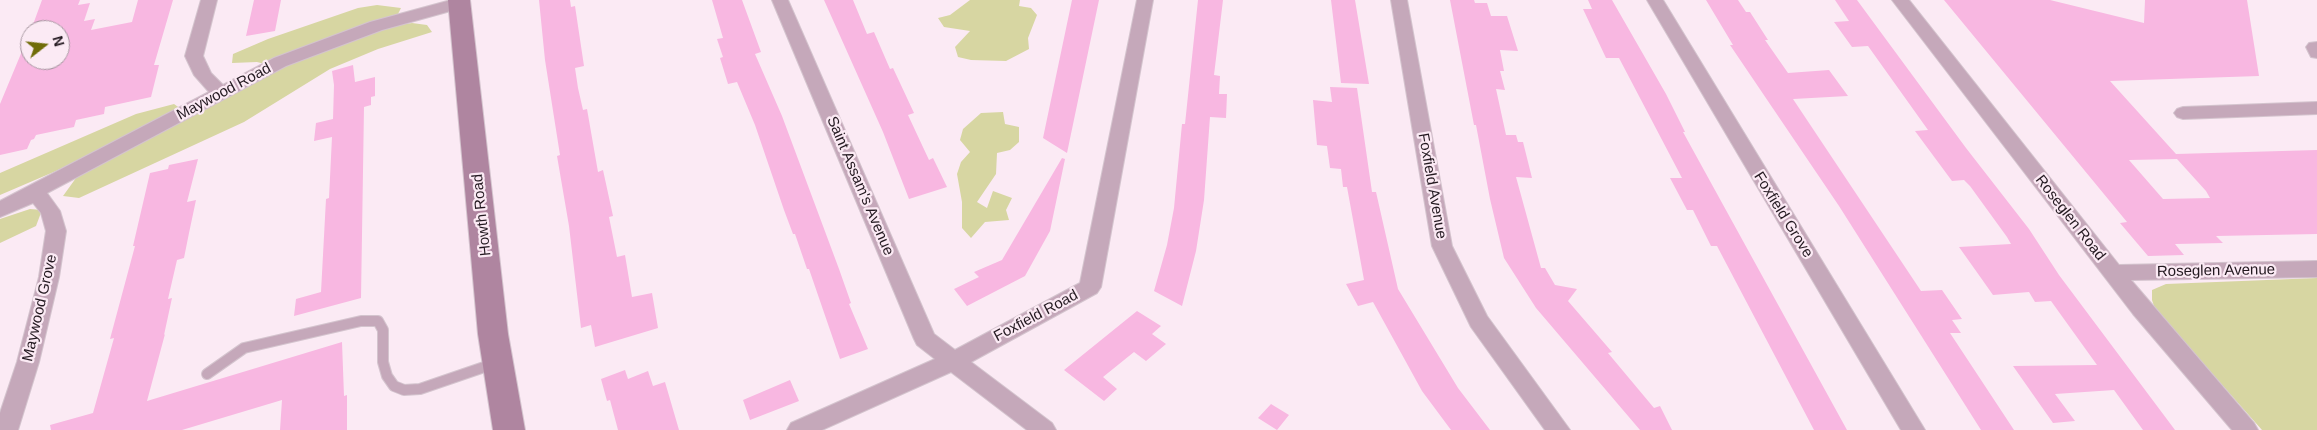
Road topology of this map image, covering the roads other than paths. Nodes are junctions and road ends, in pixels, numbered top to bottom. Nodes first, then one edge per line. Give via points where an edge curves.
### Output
1 (209, 0) edge
2 (780, 0) edge
3 (1145, 0) edge
4 (1398, 0) edge
5 (1655, 0) edge
6 (1900, 0) edge
7 (459, 2) edge
8 (221, 94) junction
9 (2317, 108) edge
10 (2183, 113) dead end
11 (32, 193) junction
12 (0, 210) edge
13 (2317, 269) edge
14 (2114, 273) junction
15 (953, 361) junction
16 (497, 362) junction
17 (207, 374) dead end
18 (6, 430) edge
19 (509, 430) edge
20 (799, 430) edge
21 (1044, 430) edge
22 (1558, 430) edge
23 (1913, 430) edge
24 (2246, 430) edge

1 - 8 street via 194,56 203,75
2 - 15 street, Saint Assam's Avenue via 925,339
3 - 15 street, Foxfield Road via 1090,287
4 - 22 street, Foxfield Avenue via 1442,246 1479,321
5 - 23 street, Foxfield Grove
6 - 14 street, Roseglen Road
7 - 8 street, Maywood Road via 376,26 280,62
7 - 16 main road, Howth Road
8 - 11 street, Maywood Road
9 - 10 street
11 - 12 street, Maywood Road
11 - 18 street, Maywood Grove via 50,211 56,231 49,277 28,362
13 - 14 street, Roseglen Avenue
14 - 24 street, Roseglen Road
15 - 20 street, Foxfield Road
15 - 21 street, Saint Assam's Avenue
16 - 17 lane via 420,388 404,390 394,386 387,376 383,362 383,330 378,321 361,321 244,348
16 - 19 main road, Howth Road

